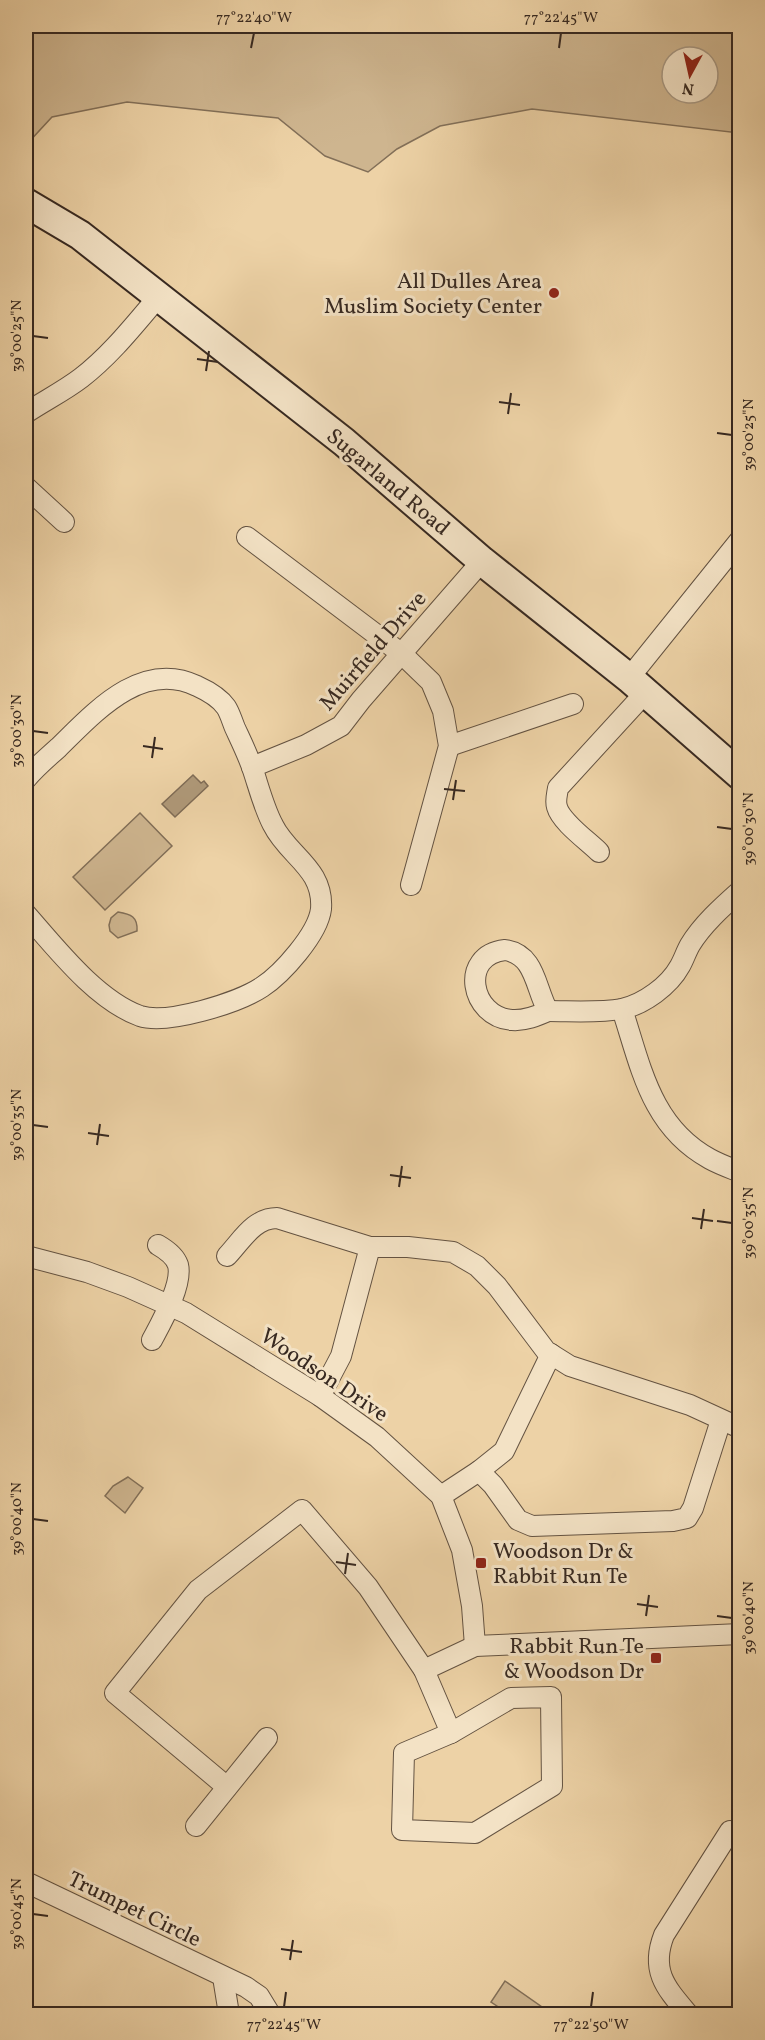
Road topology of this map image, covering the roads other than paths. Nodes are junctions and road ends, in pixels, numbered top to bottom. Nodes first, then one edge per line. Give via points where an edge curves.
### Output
1 (26, 203) edge
2 (159, 296) junction
3 (26, 413) edge
4 (26, 487) edge
5 (64, 522) dead end
6 (247, 537) dead end
7 (740, 540) edge
8 (482, 561) junction
9 (402, 654) junction
10 (637, 685) junction
11 (573, 704) dead end
12 (450, 746) junction
13 (252, 767) junction
14 (740, 775) edge
15 (26, 779) edge
16 (599, 852) dead end
17 (411, 885) dead end
18 (740, 891) edge
19 (26, 914) edge
20 (622, 1008) junction
21 (548, 1011) dead end
22 (740, 1172) edge
23 (158, 1245) dead end
24 (370, 1247) junction
25 (26, 1256) edge
26 (227, 1256) dead end
27 (171, 1306) junction
28 (152, 1340) dead end
29 (551, 1354) junction
30 (320, 1396) junction
31 (721, 1420) junction
32 (740, 1428) edge
33 (479, 1471) junction
34 (441, 1496) junction
35 (740, 1634) edge
36 (476, 1646) junction
37 (424, 1670) junction
38 (451, 1733) junction
39 (267, 1738) dead end
40 (227, 1786) junction
41 (196, 1826) dead end
42 (730, 1831) dead end
43 (26, 1882) edge
44 (223, 1977) junction
45 (227, 2014) edge
46 (270, 2014) edge
47 (688, 2014) edge

1 - 2 street, Sugarland Road via 80,235
2 - 3 street via 109,353 83,376
2 - 8 street, Sugarland Road via 344,442
4 - 5 street
6 - 9 street
7 - 10 street
8 - 9 street, Muirfield Drive
8 - 10 street, Sugarland Road
9 - 12 street via 431,682 443,711
9 - 13 street, Muirfield Drive via 341,726
10 - 14 street, Sugarland Road
10 - 16 street via 558,788 557,807 562,817
11 - 12 street
12 - 17 street
13 - 15 street via 226,706 211,692 178,680 155,680 121,692 83,722
13 - 19 street via 273,827 307,866 321,897 321,912 312,932 274,978 259,989 172,1018 142,1017 96,988
18 - 20 street via 707,922 664,985 645,999
20 - 21 street
20 - 22 street via 649,1091 663,1117 690,1145
23 - 27 street via 178,1265
24 - 26 street via 278,1218 266,1218
24 - 29 street via 453,1252 477,1266
24 - 30 street via 341,1356
25 - 27 street, Woodson Drive via 87,1272
27 - 28 street
27 - 30 street, Woodson Drive
29 - 31 street via 570,1366 690,1405
29 - 33 street via 504,1451
30 - 34 street, Woodson Drive via 376,1437
31 - 32 street
31 - 33 street via 693,1508 687,1518 673,1521 532,1526 518,1520
33 - 34 street
34 - 36 street, Woodson Drive via 462,1550
35 - 36 street
36 - 37 street
37 - 38 street
37 - 40 street via 368,1587 302,1510 198,1590 115,1693
38 - 38 street via 512,1698 551,1697 552,1786 475,1833 402,1830 404,1754
39 - 40 street
40 - 41 street
42 - 47 street via 664,1935 658,1951 663,1981
43 - 44 street, Trumpet Circle
44 - 45 street
44 - 46 street, Trumpet Circle via 260,1996

